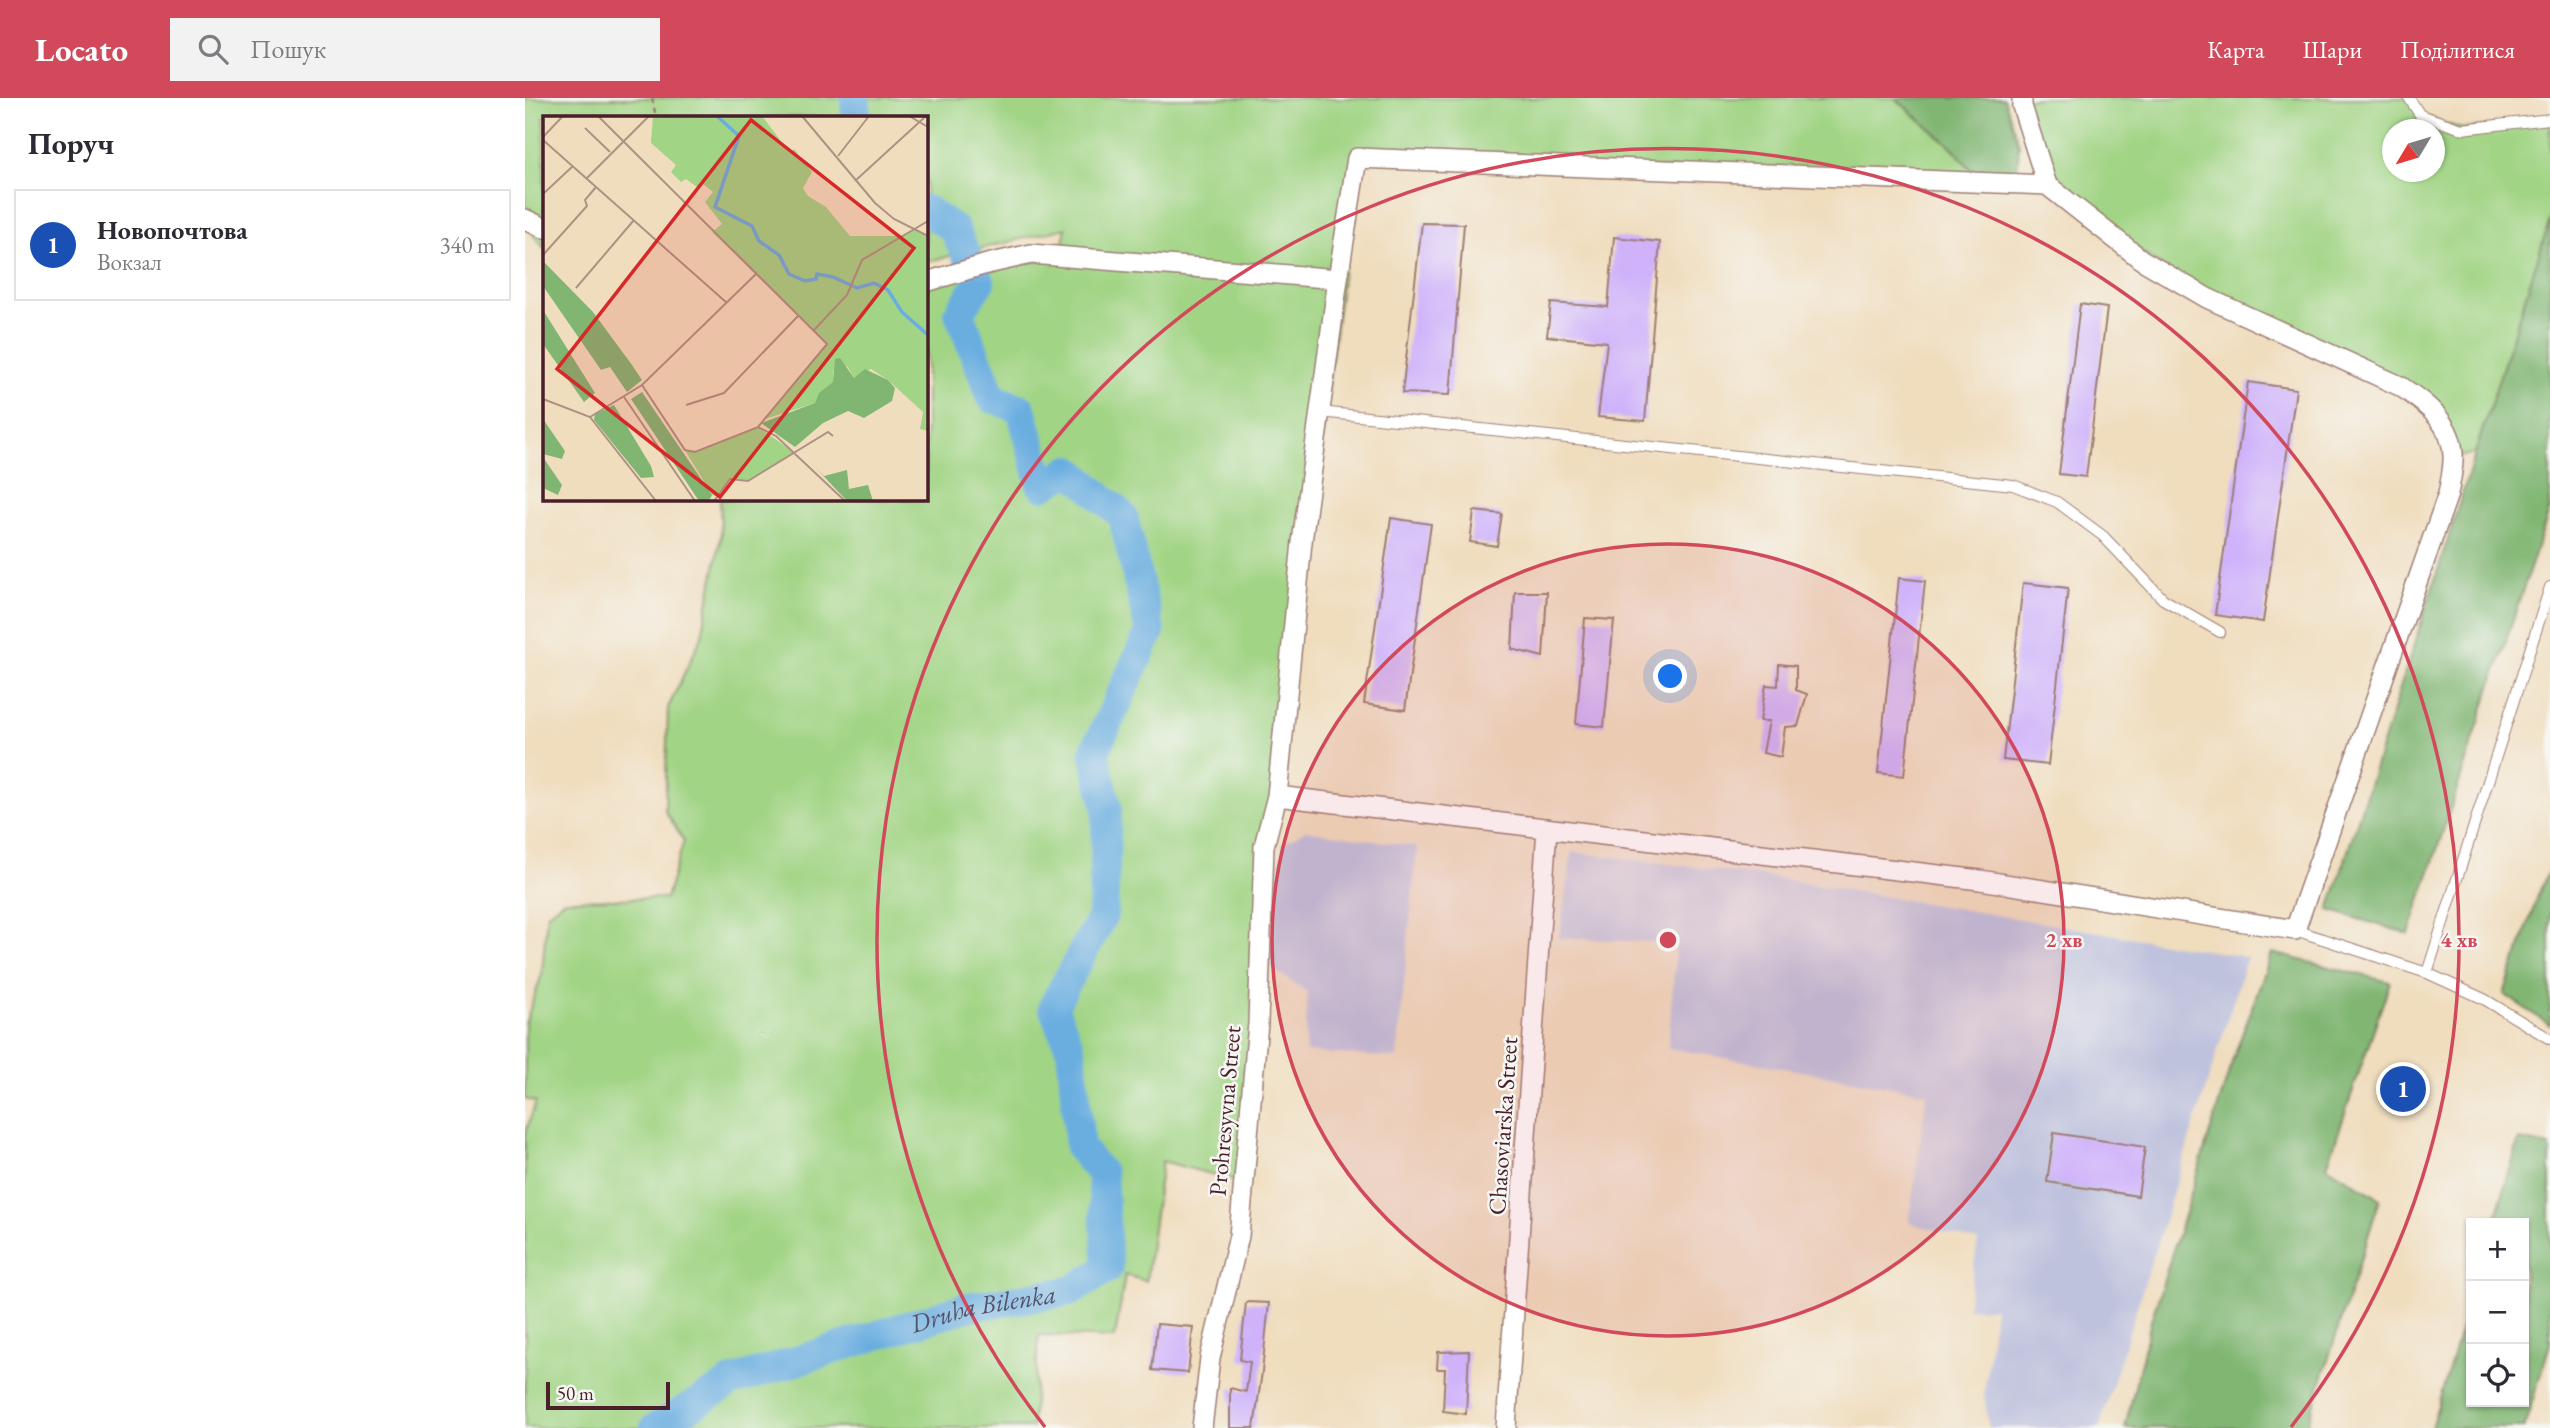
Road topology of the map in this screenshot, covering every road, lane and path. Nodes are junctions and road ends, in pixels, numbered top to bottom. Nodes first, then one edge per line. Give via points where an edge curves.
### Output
1 (652, 98) edge
2 (2022, 98) edge
3 (2409, 98) edge
4 (656, 116) edge
5 (2550, 119) edge
6 (2047, 185) junction
7 (525, 219) edge
8 (543, 228) edge
9 (1338, 279) junction
10 (927, 282) edge
11 (1320, 412) junction
12 (2550, 587) edge
13 (2220, 632) dead end
14 (1277, 796) junction
15 (1547, 828) junction
16 (2295, 930) junction
17 (2427, 973) junction
18 (2550, 1039) edge
19 (1202, 1428) edge
20 (1506, 1428) edge

1 - 4 path
2 - 6 street
3 - 5 lane via 2420,115 2462,129
6 - 9 street, Prohresyvna Street via 1357,158
6 - 16 street via 2142,260 2207,298 2400,386 2424,401 2446,427 2454,458 2448,494
7 - 8 street
9 - 10 street via 1031,254
9 - 11 street, Prohresyvna Street
11 - 13 lane via 2013,485 2057,502 2103,536 2163,599
11 - 14 street, Prohresyvna Street
12 - 17 lane
14 - 15 street
14 - 19 street, Prohresyvna Street via 1264,846 1258,1023 1239,1236 1210,1359
15 - 16 street via 1980,880
15 - 20 street, Chasoviarska Street
16 - 17 lane
17 - 18 lane via 2484,999

